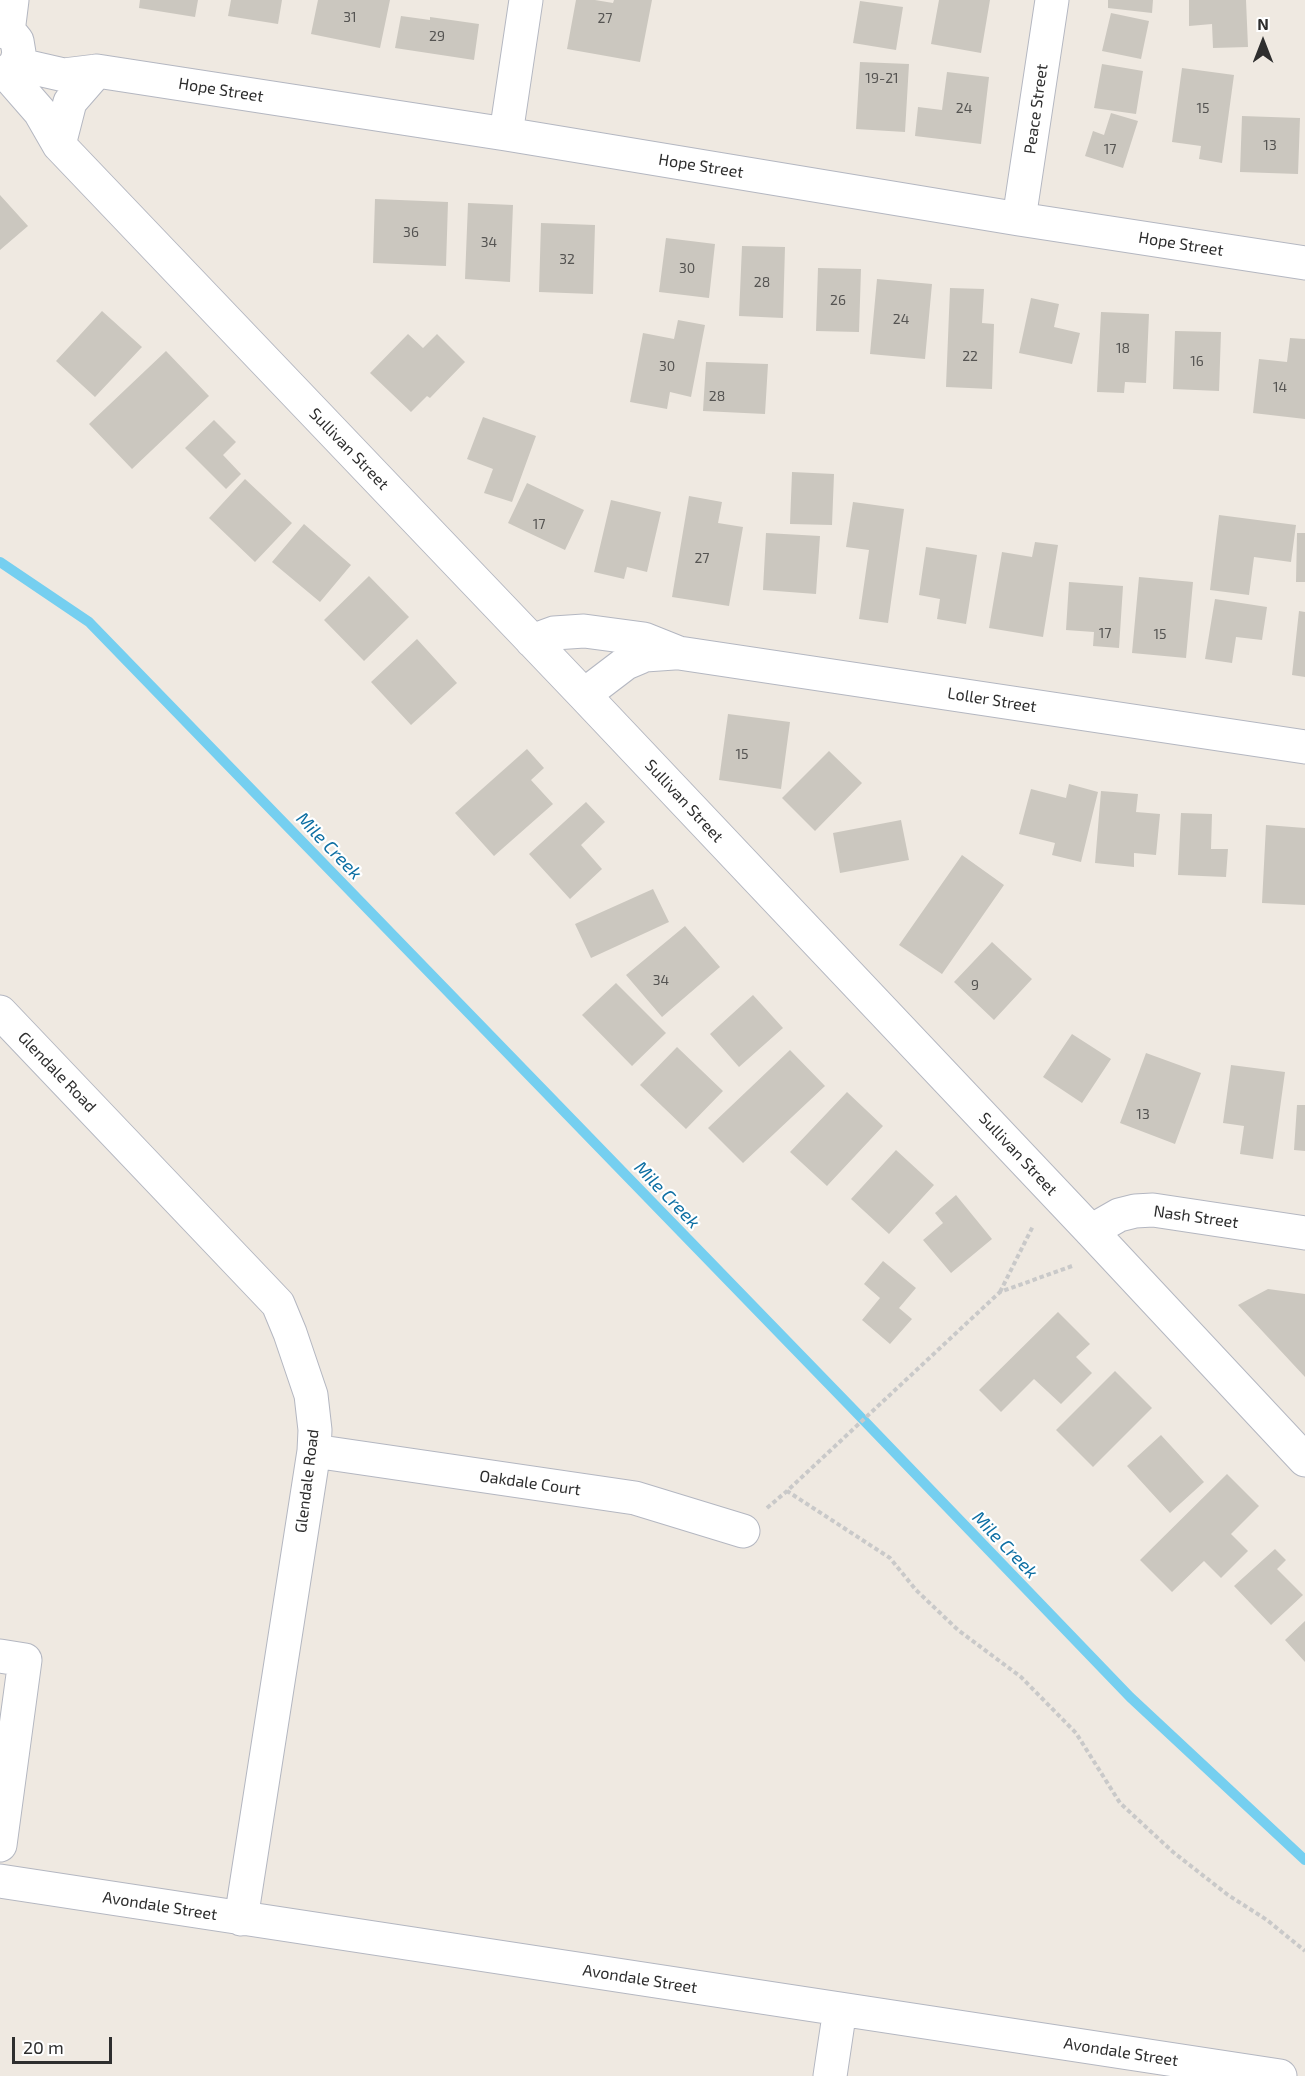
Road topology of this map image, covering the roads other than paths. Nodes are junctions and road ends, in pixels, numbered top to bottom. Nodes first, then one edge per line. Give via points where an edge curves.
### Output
1 (526, 0) edge
2 (1052, 0) edge
3 (8, 52) edge
4 (97, 70) junction
5 (506, 134) junction
6 (59, 145) junction
7 (1019, 219) junction
8 (1305, 263) edge
9 (532, 641) junction
10 (679, 653) junction
11 (584, 695) junction
12 (1305, 747) edge
13 (0, 1012) edge
14 (1091, 1231) junction
15 (1305, 1233) edge
16 (314, 1451) junction
17 (1305, 1460) edge
18 (743, 1531) dead end
19 (0, 1656) edge
20 (0, 1845) edge
21 (0, 1881) edge
22 (241, 1919) junction
23 (840, 2009) junction
24 (830, 2076) edge
25 (1280, 2076) edge

1 - 5 street
2 - 7 street, Peace Street
3 - 4 street, Hope Street via 65,56
3 - 6 street, Sullivan Street
4 - 5 street, Hope Street
4 - 6 street via 70,102
5 - 7 street, Hope Street
6 - 9 street, Sullivan Street
7 - 8 street, Hope Street
9 - 10 street, Loller Street via 554,633 584,631 644,639
9 - 11 street, Sullivan Street
10 - 11 street, Loller Street via 645,656 626,663
10 - 12 street, Loller Street
11 - 14 street, Sullivan Street
13 - 16 street, Glendale Road via 278,1304 310,1395
14 - 15 street, Nash Street via 1119,1215 1153,1210
14 - 17 street, Sullivan Street
16 - 18 street, Oakdale Court via 635,1498
16 - 22 street, Glendale Road
19 - 20 street via 26,1660
21 - 22 street, Avondale Street
22 - 23 street, Avondale Street
23 - 24 street
23 - 25 street, Avondale Street

